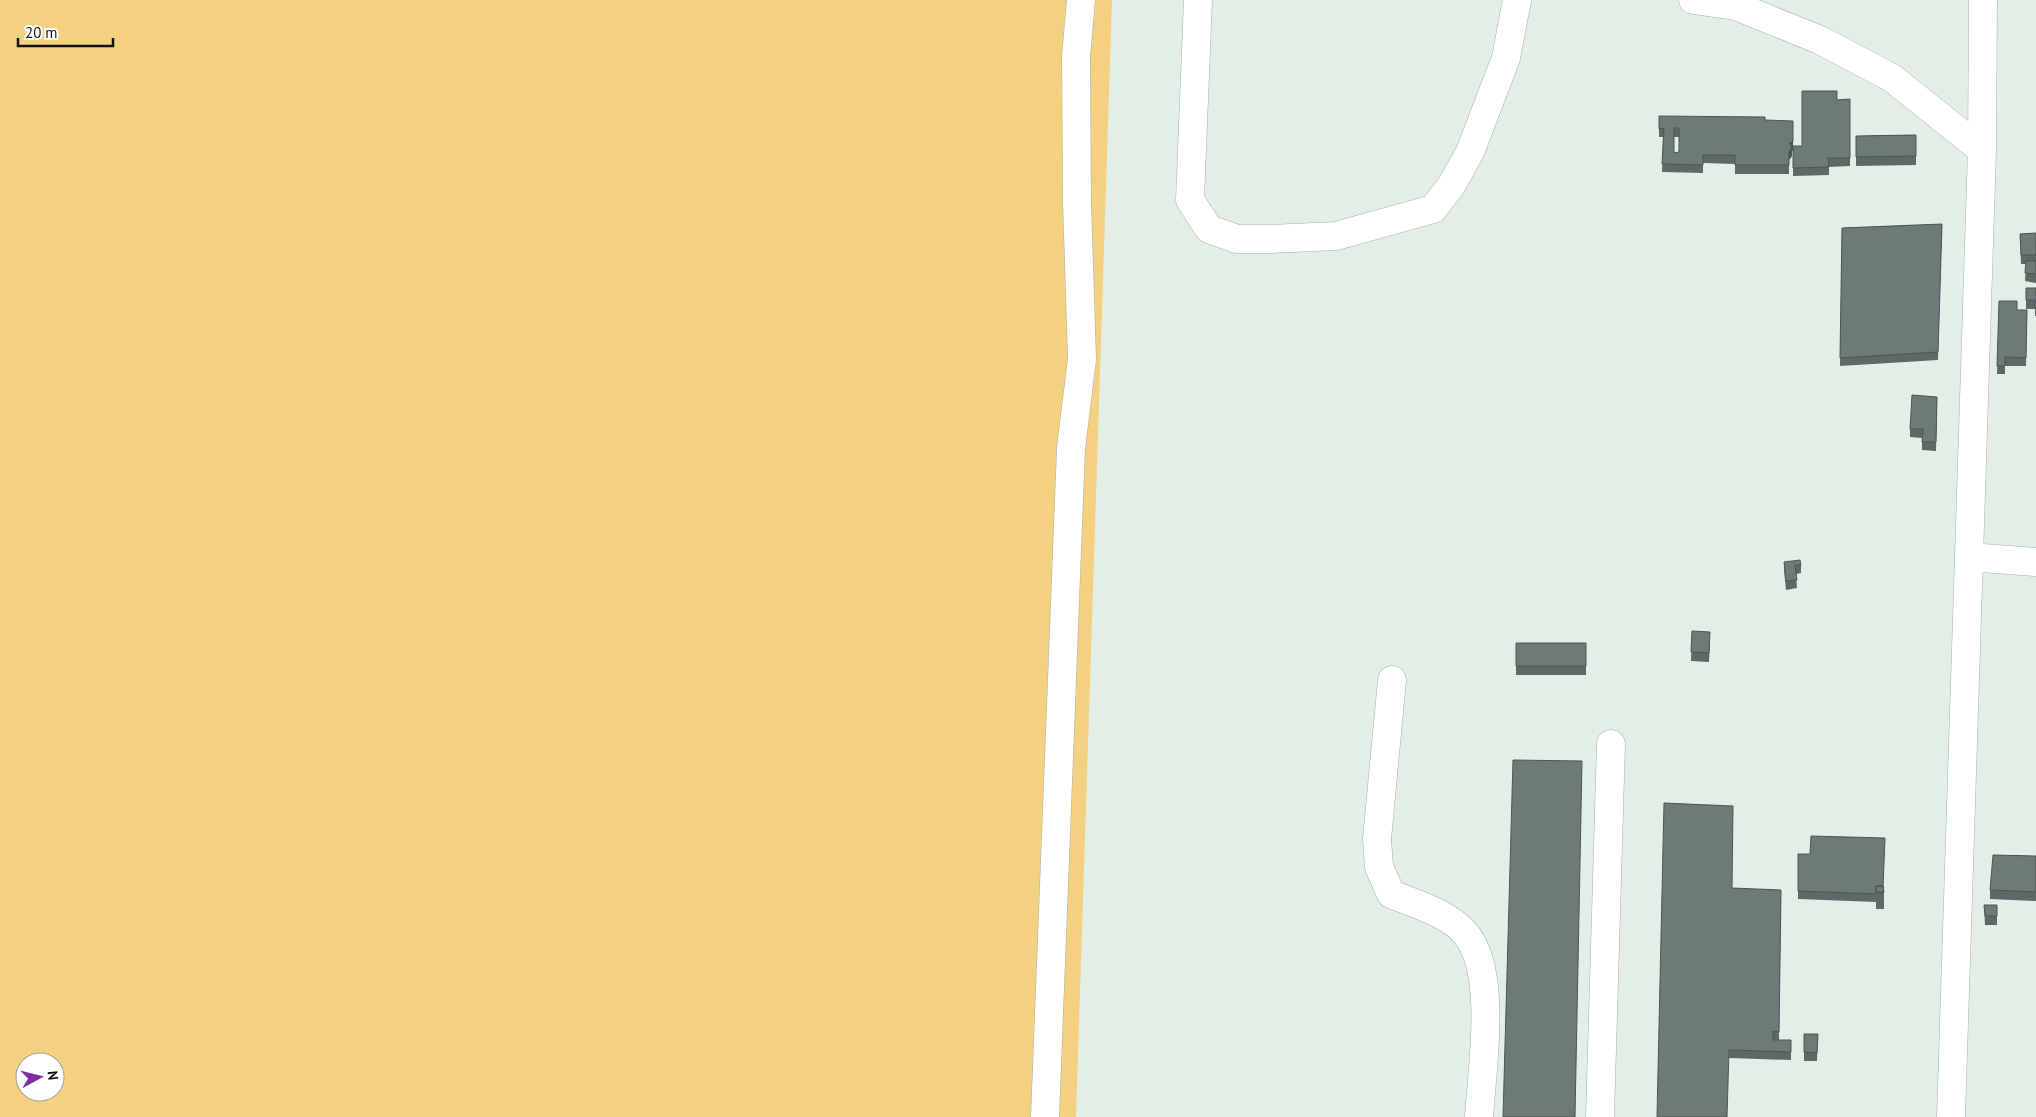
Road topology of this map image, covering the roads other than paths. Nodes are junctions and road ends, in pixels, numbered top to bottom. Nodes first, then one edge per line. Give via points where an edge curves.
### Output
1 (1081, 0) edge
2 (1198, 0) edge
3 (1516, 0) edge
4 (1693, 0) edge
5 (1708, 0) edge
6 (1982, 0) edge
7 (1982, 150) junction
8 (1969, 557) junction
9 (2036, 562) edge
10 (1392, 680) dead end
11 (1611, 744) dead end
12 (1045, 1117) edge
13 (1479, 1117) edge
14 (1600, 1117) edge
15 (1951, 1117) edge

1 - 12 lane via 1076,67 1082,359 1071,448
2 - 3 lane via 1190,200 1209,229 1237,239 1268,239 1336,236 1433,209 1451,186 1470,152 1506,58
4 - 5 lane
5 - 7 lane via 1736,6 1820,40 1892,78
6 - 7 lane
7 - 8 lane
8 - 9 lane
8 - 15 lane
10 - 13 lane via 1378,839 1379,867 1391,894 1442,916 1465,933 1480,959 1486,1002
11 - 14 lane

